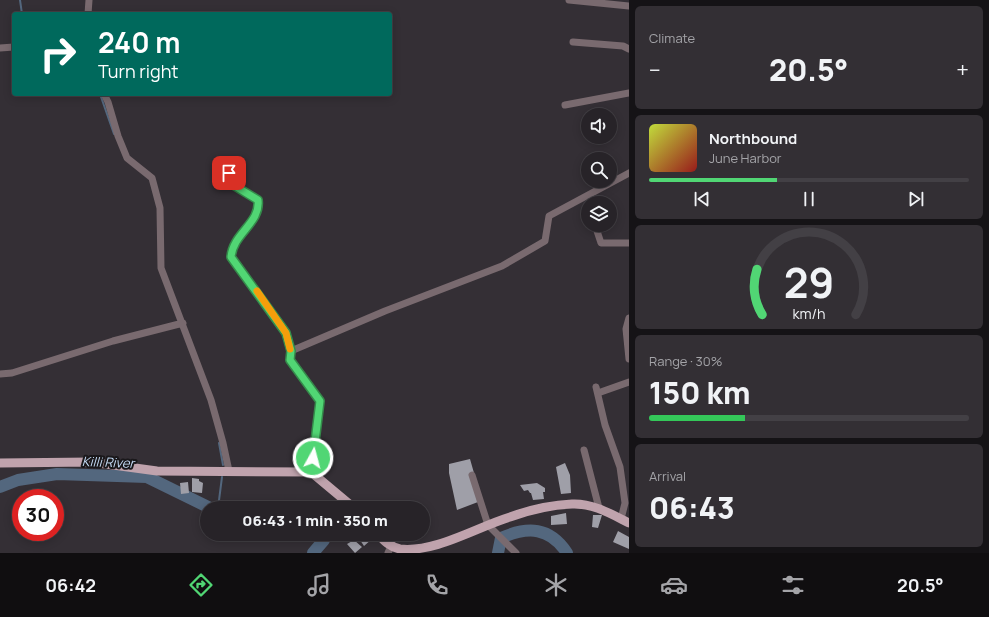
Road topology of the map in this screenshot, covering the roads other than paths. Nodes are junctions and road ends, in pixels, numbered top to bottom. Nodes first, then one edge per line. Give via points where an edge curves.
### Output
1 (89, 0) edge
2 (569, 0) edge
3 (629, 6) edge
4 (88, 12) edge
5 (573, 42) dead end
6 (12, 47) edge
7 (0, 48) edge
8 (629, 49) edge
9 (629, 93) edge
10 (105, 96) edge
11 (565, 105) dead end
12 (229, 164) dead end
13 (629, 173) edge
14 (593, 196) edge
15 (581, 203) edge
16 (597, 232) edge
17 (629, 243) edge
18 (629, 318) edge
19 (183, 323) junction
20 (291, 351) junction
21 (629, 359) edge
22 (0, 374) edge
23 (629, 382) edge
24 (584, 450) dead end
25 (0, 463) edge
26 (229, 471) junction
27 (311, 472) junction
28 (472, 475) dead end
29 (346, 501) edge
30 (599, 508) junction
31 (625, 521) edge
32 (488, 525) junction
33 (389, 549) edge
34 (516, 553) edge

1 - 4 street
2 - 3 street
5 - 8 street via 623,46
6 - 7 street
9 - 11 street
10 - 19 street via 127,158 152,178 160,208 161,268
12 - 20 street via 230,183 258,200 259,208 250,225 232,247 231,257 286,333
13 - 14 street
15 - 20 street via 549,216 545,241 502,266
16 - 17 street via 601,243
18 - 21 street via 626,329
19 - 22 street via 113,341 12,373
19 - 26 street via 211,400
20 - 27 street via 290,360 320,401
23 - 31 street via 597,390 605,425 616,455 625,504
24 - 30 street
25 - 26 main road via 91,462 157,471
26 - 27 main road
27 - 29 main road
28 - 32 street
30 - 31 main road
30 - 32 main road via 573,504 552,506
32 - 33 main road via 418,549
32 - 34 street

